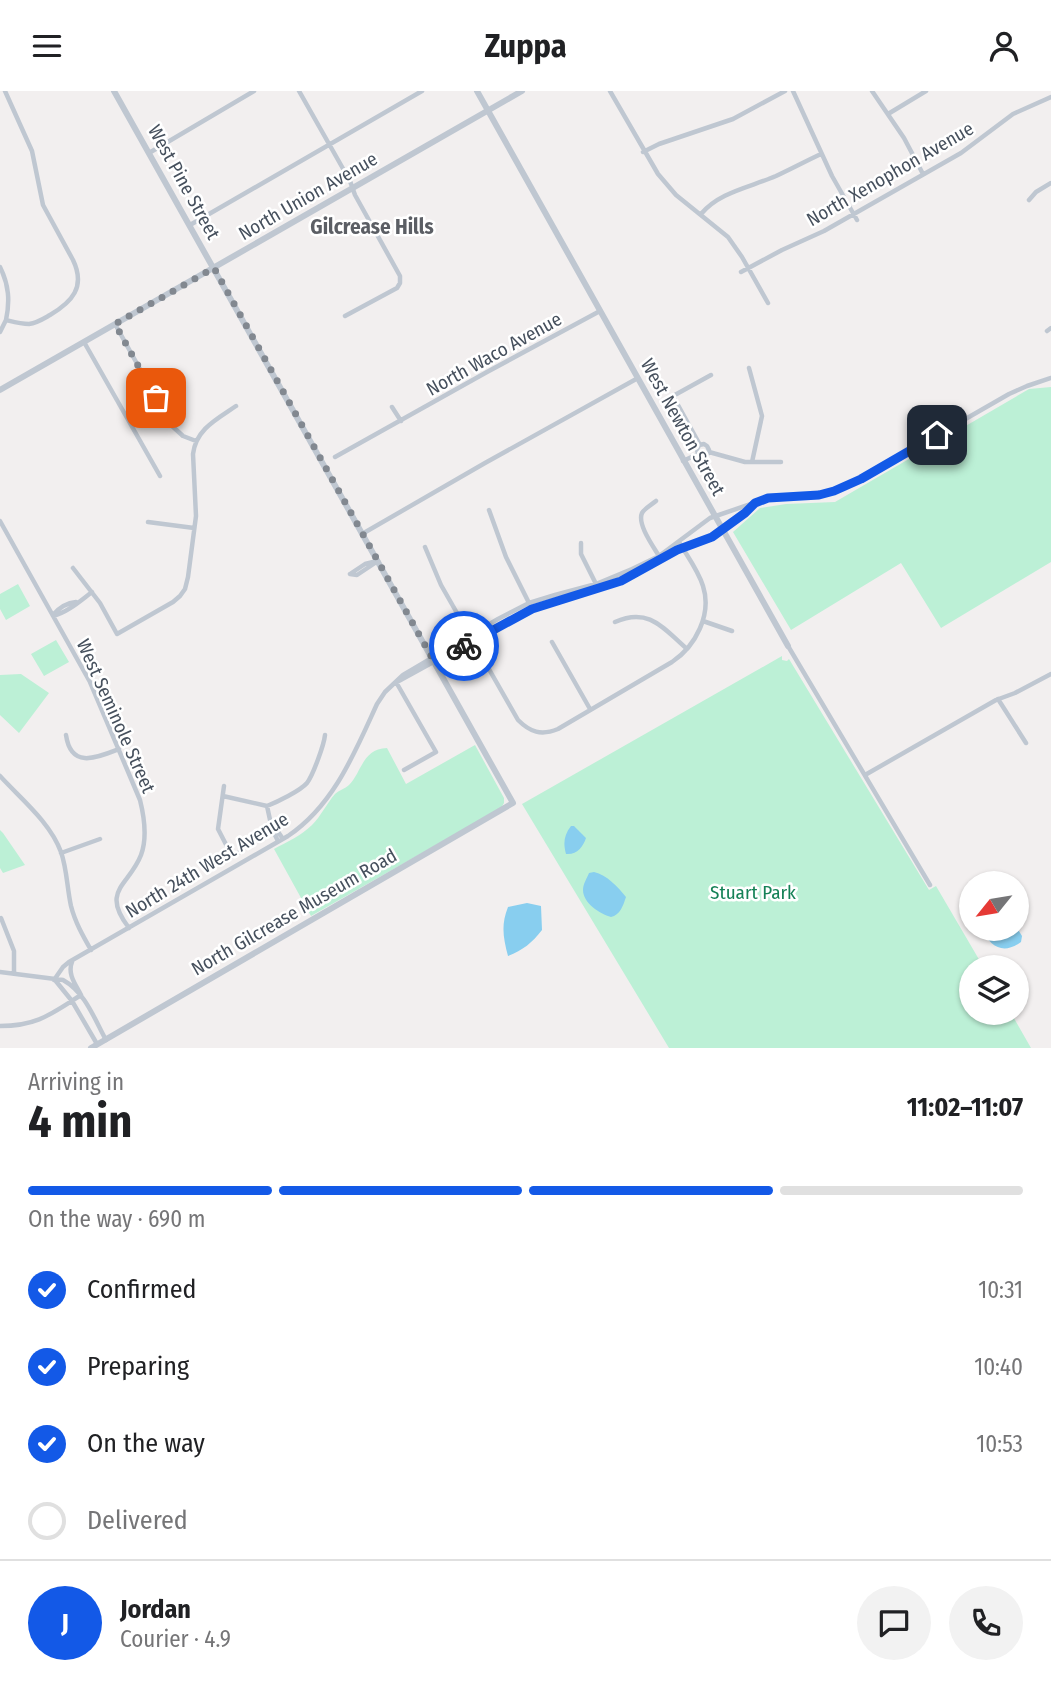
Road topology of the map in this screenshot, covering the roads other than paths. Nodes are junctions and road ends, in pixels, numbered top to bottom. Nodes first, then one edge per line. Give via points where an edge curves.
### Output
1 (5, 91) edge
2 (114, 91) edge
3 (254, 91) edge
4 (299, 91) edge
5 (422, 91) edge
6 (477, 91) edge
7 (522, 91) edge
8 (610, 91) edge
9 (785, 91) edge
10 (793, 91) edge
11 (872, 91) edge
12 (926, 91) edge
13 (1051, 97) edge
14 (488, 110) junction
15 (888, 114) junction
16 (329, 145) junction
17 (643, 152) junction
18 (149, 153) junction
19 (821, 154) junction
20 (923, 174) junction
21 (1050, 186) edge
22 (352, 187) junction
23 (1029, 200) dead end
24 (701, 214) junction
25 (853, 214) junction
26 (857, 220) dead end
27 (189, 226) junction
28 (0, 267) edge
29 (214, 268) junction
30 (748, 268) junction
31 (741, 272) dead end
32 (768, 303) dead end
33 (600, 311) junction
34 (345, 316) dead end
35 (6, 320) junction
36 (115, 324) junction
37 (0, 332) edge
38 (84, 342) junction
39 (749, 368) dead end
40 (711, 375) dead end
41 (638, 378) junction
42 (1051, 378) edge
43 (0, 390) edge
44 (236, 406) dead end
45 (393, 407) dead end
46 (401, 421) junction
47 (196, 441) junction
48 (700, 445) junction
49 (709, 452) junction
50 (698, 454) junction
51 (335, 457) dead end
52 (684, 461) junction
53 (752, 462) junction
54 (781, 462) dead end
55 (160, 477) dead end
56 (656, 501) dead end
57 (755, 503) junction
58 (489, 510) dead end
59 (715, 516) junction
60 (0, 521) edge
61 (148, 522) dead end
62 (194, 528) junction
63 (723, 531) junction
64 (362, 534) junction
65 (679, 542) junction
66 (581, 543) dead end
67 (425, 547) dead end
68 (682, 548) junction
69 (660, 558) junction
70 (378, 561) junction
71 (73, 568) dead end
72 (597, 586) junction
73 (92, 592) junction
74 (531, 606) junction
75 (53, 615) junction
76 (703, 621) junction
77 (615, 622) dead end
78 (732, 631) dead end
79 (472, 638) junction
80 (552, 642) dead end
81 (788, 646) joint
82 (688, 649) junction
83 (433, 660) junction
84 (1051, 674) edge
85 (396, 683) junction
86 (998, 699) junction
87 (590, 709) junction
88 (66, 735) dead end
89 (326, 735) dead end
90 (1026, 743) dead end
91 (119, 749) junction
92 (404, 769) dead end
93 (865, 775) junction
94 (0, 776) edge
95 (225, 786) dead end
96 (223, 796) junction
97 (513, 803) joint
98 (267, 806) junction
99 (100, 839) dead end
100 (281, 840) junction
101 (240, 852) dead end
102 (61, 853) junction
103 (232, 856) junction
104 (225, 860) dead end
105 (930, 885) dead end
106 (1, 918) edge
107 (129, 928) junction
108 (91, 950) junction
109 (72, 961) junction
110 (0, 971) edge
111 (14, 973) junction
112 (54, 980) junction
113 (81, 995) junction
114 (72, 1001) junction
115 (0, 1026) edge
116 (106, 1040) junction
117 (94, 1046) edge

1 - 35 street via 32,151 43,205 77,269 78,285 63,307 38,321 20,324
2 - 18 street, West Pine Street
3 - 18 street
4 - 16 street
5 - 16 street
6 - 14 street, West Newton Street
7 - 14 street, North Union Avenue
8 - 17 street
9 - 17 street via 733,119
10 - 19 street
11 - 15 street
12 - 15 street
13 - 20 street, North Xenophon Avenue via 1013,114 961,153
14 - 22 street, North Union Avenue
14 - 33 street, West Newton Street
15 - 20 street
16 - 22 street
16 - 27 street
17 - 24 street via 671,190
18 - 27 street, West Pine Street
19 - 24 street via 719,199
19 - 25 street
20 - 25 street, North Xenophon Avenue
21 - 23 street
22 - 29 street, North Union Avenue
22 - 34 street via 398,271 400,283
24 - 30 street via 728,237
25 - 26 street
25 - 30 street, North Xenophon Avenue
27 - 29 street, West Pine Street
28 - 35 street via 9,295
29 - 36 street, North Union Avenue
29 - 64 street, West Pine Street
30 - 31 street, North Xenophon Avenue
30 - 32 street
33 - 41 street, West Newton Street
33 - 46 street, North Waco Avenue
35 - 37 street
36 - 38 street, North Union Avenue
36 - 47 street via 171,425
38 - 43 street, North Union Avenue
38 - 55 street
39 - 53 street via 762,416
40 - 48 street via 673,396
41 - 52 street, West Newton Street
41 - 64 street
42 - 57 street, North 24th West Avenue via 1009,394 844,487
44 - 47 street via 205,428
45 - 46 street
46 - 51 street, North Waco Avenue
47 - 62 street
48 - 49 street via 706,445
48 - 50 street
49 - 50 street
49 - 53 street
50 - 52 street
52 - 59 street, West Newton Street
53 - 54 street
56 - 69 street via 641,520
57 - 59 street, North 24th West Avenue
57 - 63 street, North 24th West Avenue
58 - 74 street
59 - 63 street, West Newton Street
59 - 65 street, North 24th West Avenue
60 - 75 street, West Seminole Street
61 - 62 street
62 - 73 street via 187,583 180,596 117,634
63 - 68 street, North 24th West Avenue
63 - 81 street, West Newton Street
64 - 70 street, West Pine Street
65 - 68 street
65 - 69 street, North 24th West Avenue
66 - 72 street via 581,554
67 - 79 street
68 - 69 street, North 24th West Avenue
68 - 76 street via 704,589
69 - 72 street, North 24th West Avenue via 629,577
70 - 70 street via 365,564 350,574 357,575
70 - 83 street, West Pine Street
71 - 73 street
72 - 74 street, North 24th West Avenue
73 - 75 street
74 - 79 street, North 24th West Avenue
75 - 91 street, West Seminole Street via 90,682
76 - 78 street
76 - 82 street
77 - 82 street via 626,617 647,618
79 - 83 street, North 24th West Avenue
79 - 87 street via 525,727 535,733 552,731
80 - 87 street
81 - 93 street, West Newton Street
82 - 87 street
83 - 85 street, North 24th West Avenue
83 - 97 street, West Pine Street
84 - 86 street
85 - 92 street via 436,752
85 - 100 street, North 24th West Avenue via 377,704 327,800
86 - 90 street
86 - 93 street
88 - 91 street via 69,749 85,758
89 - 98 street via 307,782
91 - 107 street, West Seminole Street via 144,819 141,855 117,897
93 - 105 street, West Newton Street
94 - 102 street via 45,824
95 - 96 street
96 - 98 street
96 - 103 street via 219,832
97 - 116 street, North Gilcrease Museum Road
98 - 100 street via 272,829
99 - 102 street
100 - 107 street, North 24th West Avenue
101 - 103 street
102 - 108 street via 74,916
103 - 104 street
106 - 111 street via 13,948
107 - 108 street, North 24th West Avenue
108 - 109 street, North 24th West Avenue
109 - 112 street, North 24th West Avenue
109 - 113 street via 70,973
110 - 111 street
111 - 112 street
112 - 113 street via 70,984
112 - 114 street
113 - 114 street
113 - 116 street
114 - 115 street via 36,1022
114 - 117 street
116 - 117 street, North Gilcrease Museum Road

